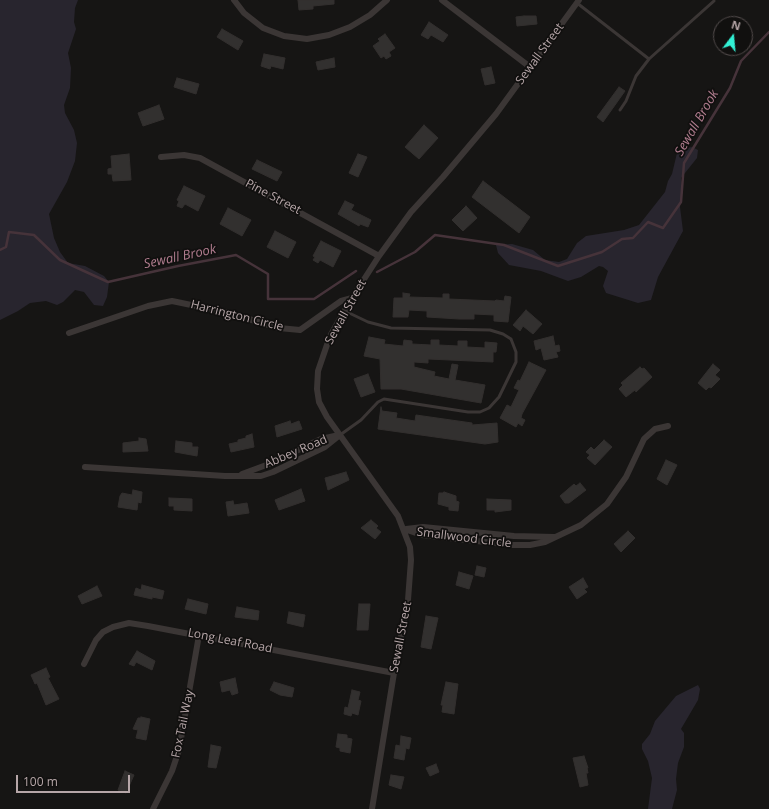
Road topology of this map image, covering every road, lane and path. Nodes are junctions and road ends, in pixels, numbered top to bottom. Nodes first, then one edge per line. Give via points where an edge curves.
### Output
1 (234, 0) edge
2 (387, 0) edge
3 (442, 0) edge
4 (714, 1) dead end
5 (578, 2) edge
6 (649, 59) junction
7 (530, 67) junction
8 (620, 110) dead end
9 (161, 157) dead end
10 (379, 256) junction
11 (352, 298) junction
12 (345, 311) junction
13 (69, 332) dead end
14 (668, 426) dead end
15 (340, 435) junction
16 (302, 448) junction
17 (307, 456) junction
18 (269, 464) junction
19 (85, 467) dead end
20 (273, 472) junction
21 (237, 476) junction
22 (404, 529) junction
23 (514, 536) junction
24 (554, 537) junction
25 (513, 544) junction
26 (199, 635) junction
27 (84, 664) dead end
28 (394, 673) junction
29 (153, 809) edge
30 (372, 809) edge

1 - 2 street via 244,14 263,28 284,36 307,39 329,35 350,27 370,15
3 - 7 street
4 - 6 lane
5 - 6 lane
5 - 7 street, Sewall Street
6 - 8 lane via 636,76
7 - 10 street, Sewall Street via 496,114 411,212
9 - 10 street, Pine Street via 184,155 200,158
10 - 11 street, Sewall Street
11 - 12 street, Sewall Street
11 - 13 street, Harrington Circle via 340,301 300,330 279,328 226,312 172,301 148,306
12 - 15 street, Sewall Street via 330,337 316,384 319,402
12 - 15 lane via 368,322 390,328 490,330 512,339 516,362 499,397 489,408 480,412 384,399
14 - 24 street, Smallwood Circle via 655,429 644,439 626,477 607,504 581,525
15 - 16 street, Abbey Road via 321,439
15 - 17 street, Abbey Road via 325,447
15 - 22 street, Sewall Street via 386,497
16 - 17 lane
16 - 18 street, Abbey Road
17 - 20 street, Abbey Road
18 - 20 lane
18 - 21 street, Abbey Road
19 - 21 street, Abbey Road
20 - 21 street, Abbey Road via 261,476
22 - 23 street, Smallwood Circle via 423,527
22 - 25 street, Smallwood Circle via 422,535
22 - 28 street, Sewall Street via 410,550 410,581
23 - 24 street, Smallwood Circle
23 - 25 lane
24 - 25 street, Smallwood Circle via 537,544
26 - 27 street, Long Leaf Road via 128,623 118,625 99,636
26 - 28 street, Long Leaf Road
26 - 29 street, Fox Tail Way via 179,750 172,771
28 - 30 street, Sewall Street

